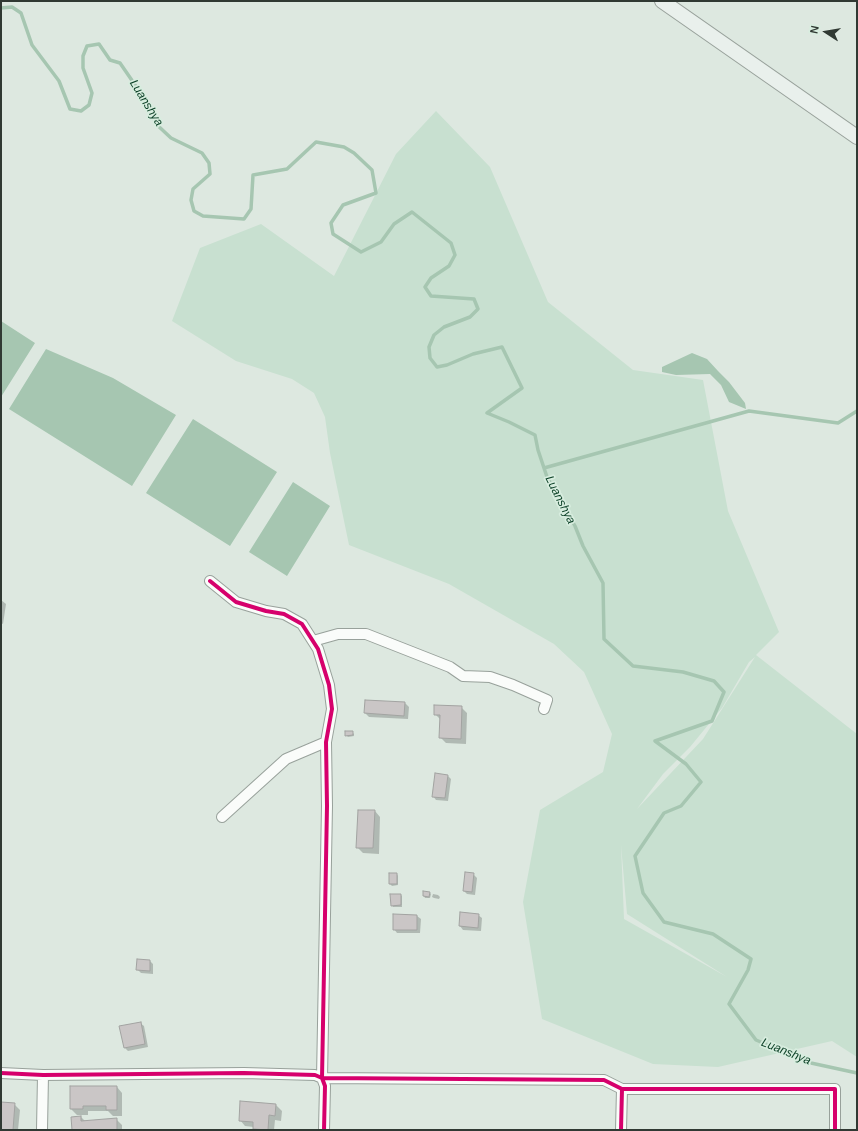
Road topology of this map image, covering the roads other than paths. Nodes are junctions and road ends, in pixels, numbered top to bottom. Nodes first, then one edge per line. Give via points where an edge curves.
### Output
1 (662, 1) edge
2 (857, 137) edge
3 (210, 581) dead end
4 (313, 641) junction
5 (544, 709) dead end
6 (326, 742) junction
7 (222, 817) dead end
8 (1, 1073) edge
9 (43, 1074) junction
10 (322, 1078) junction
11 (622, 1089) junction
12 (42, 1130) edge
13 (324, 1130) edge
14 (621, 1130) edge
15 (836, 1130) edge

1 - 2 main road
3 - 4 street via 236,602 284,614 302,624
4 - 5 street via 338,634 366,634 450,667 463,676 490,677 520,688 547,700
4 - 6 street via 329,685 332,709
6 - 7 street via 286,759
6 - 10 street
8 - 9 street
9 - 10 street via 244,1073 315,1075
9 - 12 street
10 - 11 street via 604,1080
10 - 13 street via 325,1086
11 - 14 street
11 - 15 street via 835,1089

